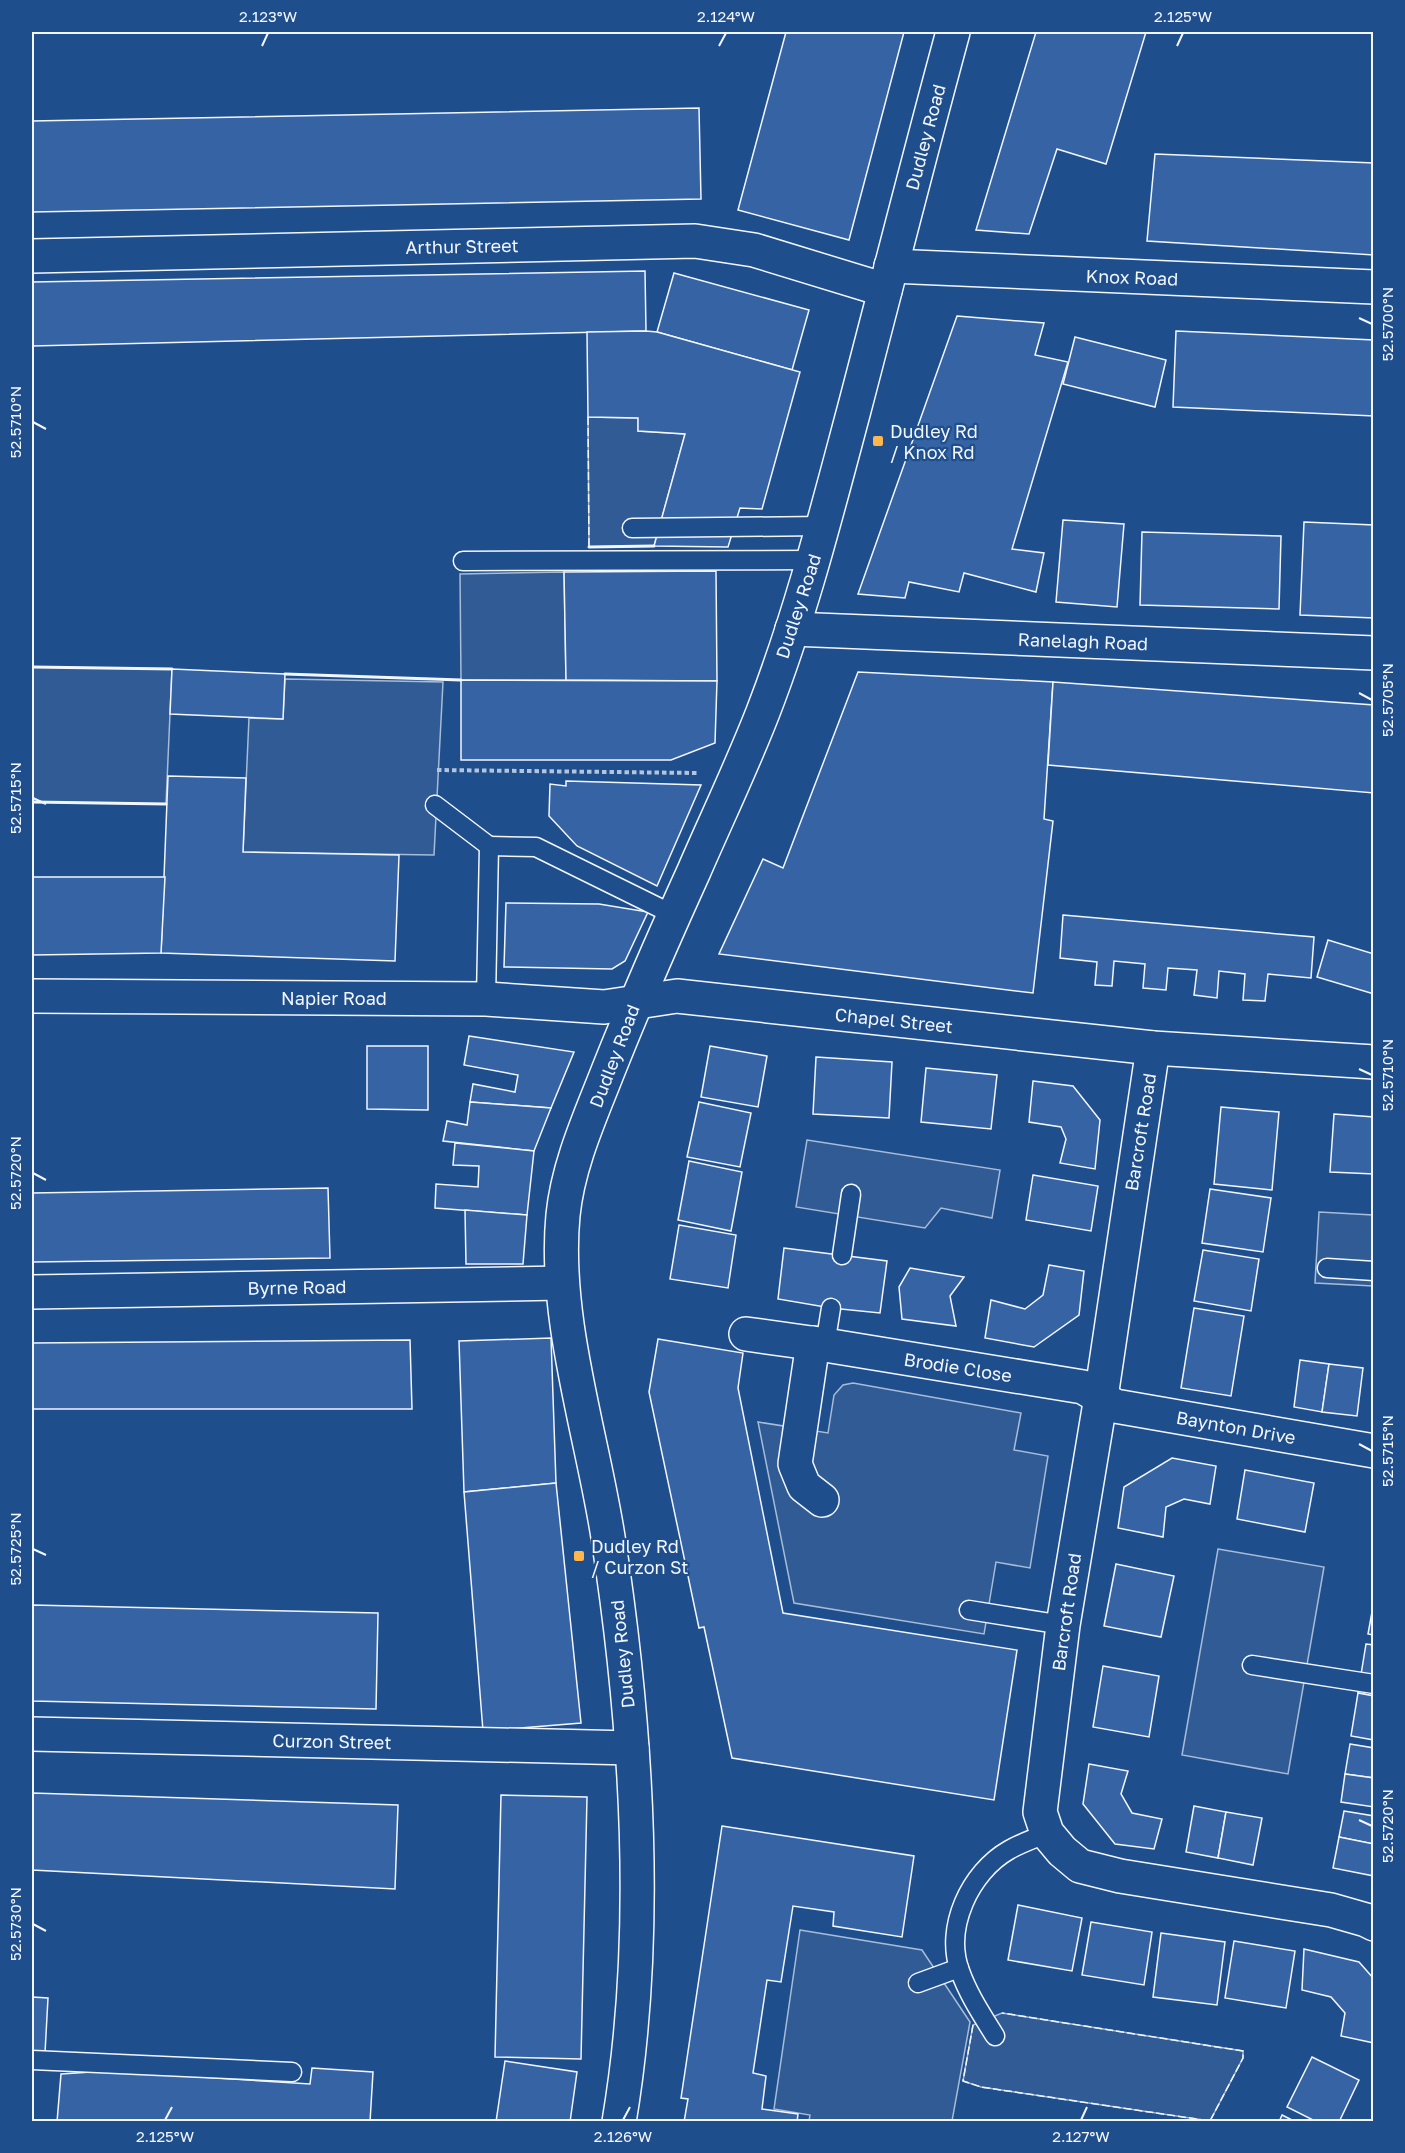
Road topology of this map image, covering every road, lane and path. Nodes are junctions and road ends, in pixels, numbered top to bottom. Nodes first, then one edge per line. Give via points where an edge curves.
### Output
1 (953, 32) edge
2 (32, 256) edge
3 (888, 278) junction
4 (1374, 287) edge
5 (824, 526) junction
6 (632, 528) dead end
7 (813, 560) junction
8 (463, 561) dead end
9 (792, 629) junction
10 (1374, 653) edge
11 (437, 770) dead end
12 (737, 774) junction
13 (435, 805) dead end
14 (489, 846) junction
15 (674, 915) junction
16 (32, 996) edge
17 (486, 999) junction
18 (636, 1002) junction
19 (1153, 1048) junction
20 (1374, 1062) edge
21 (851, 1194) dead end
22 (842, 1255) dead end
23 (1327, 1268) dead end
24 (1374, 1271) edge
25 (562, 1283) junction
26 (32, 1292) edge
27 (831, 1308) dead end
28 (746, 1334) dead end
29 (819, 1344) junction
30 (1101, 1397) junction
31 (1374, 1451) edge
32 (822, 1500) dead end
33 (969, 1610) dead end
34 (1063, 1625) junction
35 (1252, 1665) dead end
36 (1374, 1684) edge
37 (32, 1734) edge
38 (632, 1748) junction
39 (1047, 1833) junction
40 (1374, 1924) edge
41 (958, 1968) junction
42 (918, 1983) dead end
43 (995, 2036) dead end
44 (32, 2060) edge
45 (292, 2072) dead end
46 (618, 2121) edge

1 - 3 street, Dudley Road
2 - 3 street, Arthur Street via 695,241
3 - 4 street, Knox Road
3 - 5 street, Dudley Road
5 - 6 lane
5 - 7 street, Dudley Road
7 - 8 lane
7 - 9 street, Dudley Road
9 - 10 street, Ranelagh Road
9 - 12 street, Dudley Road
11 - 12 path
12 - 15 street, Dudley Road
13 - 14 lane
14 - 15 lane via 536,847
14 - 17 lane
15 - 18 street, Dudley Road
16 - 17 street, Napier Road
17 - 18 street, Napier Road via 604,1007
18 - 19 street, Chapel Street via 677,996
18 - 25 street, Dudley Road via 582,1138 571,1178 563,1210
19 - 20 street
19 - 30 street, Barcroft Road
21 - 22 lane
23 - 24 lane
25 - 26 street, Byrne Road
25 - 38 street, Dudley Road via 607,1533
27 - 29 lane
28 - 29 street, Brodie Close
29 - 30 street, Brodie Close via 1083,1387
29 - 32 street via 795,1464 804,1486
30 - 31 street, Baynton Drive via 1116,1406
30 - 34 street, Barcroft Road
33 - 34 lane
34 - 39 street, Barcroft Road via 1040,1812
35 - 36 lane
37 - 38 street, Curzon Street
38 - 46 street, Dudley Road via 635,1981
39 - 40 street via 1080,1866 1331,1910
39 - 41 lane via 1008,1851 987,1867 972,1887 959,1915 955,1942
41 - 42 lane
41 - 43 lane
44 - 45 lane

